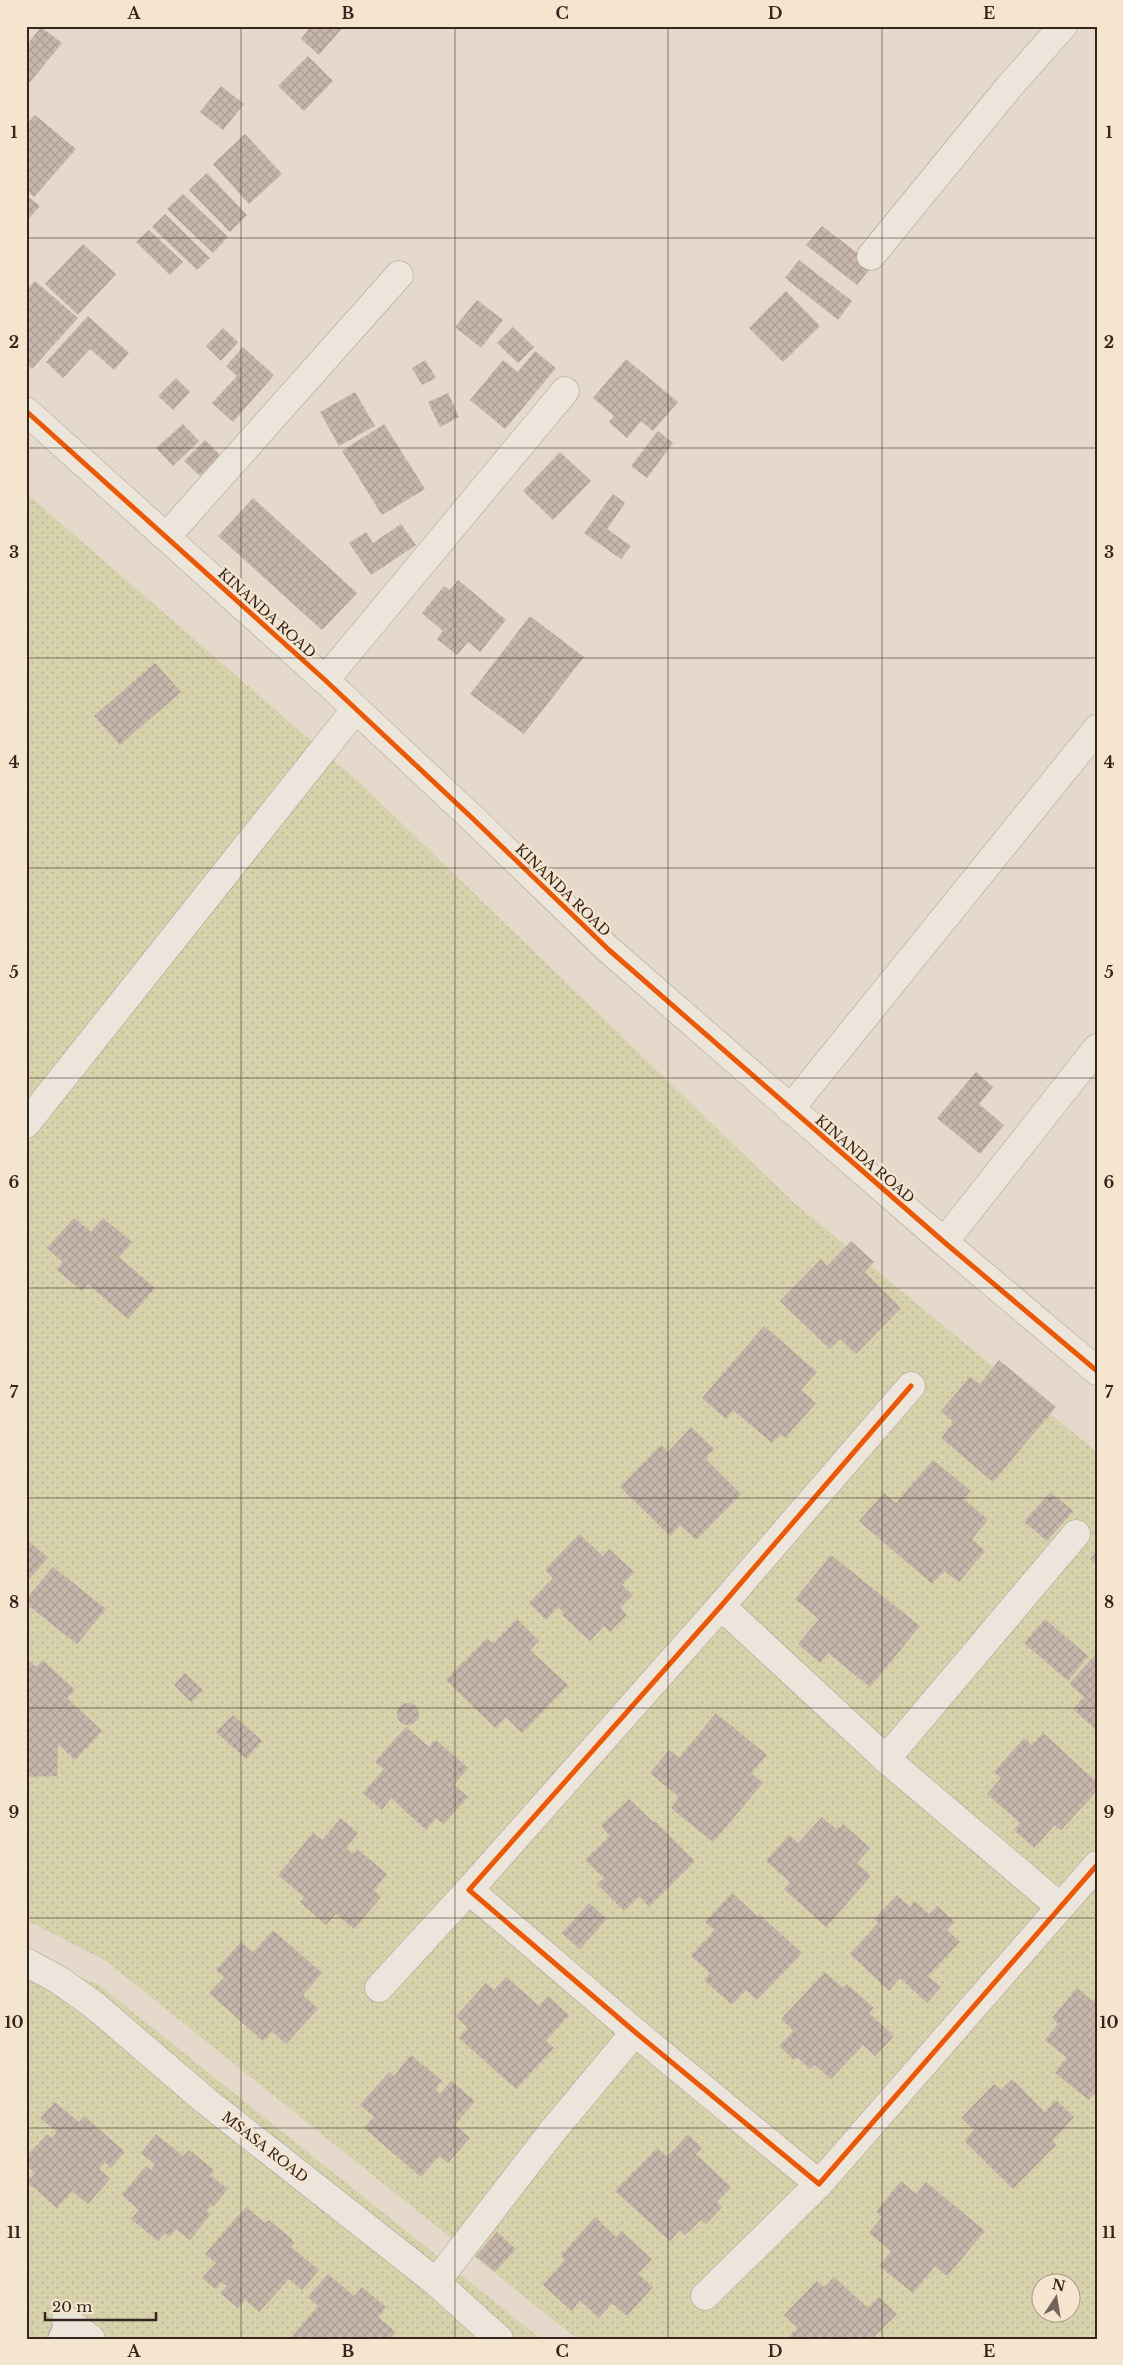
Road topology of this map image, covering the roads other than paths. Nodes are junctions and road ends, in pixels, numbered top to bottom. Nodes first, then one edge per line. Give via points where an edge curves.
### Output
1 (1063, 26) edge
2 (871, 256) dead end
3 (399, 275) dead end
4 (565, 391) dead end
5 (26, 412) edge
6 (166, 536) junction
7 (325, 680) junction
8 (355, 710) junction
9 (1097, 729) edge
10 (1097, 1048) edge
11 (790, 1109) junction
12 (26, 1124) edge
13 (944, 1242) junction
14 (1097, 1371) edge
15 (911, 1386) dead end
16 (1076, 1534) dead end
17 (721, 1606) junction
18 (886, 1759) junction
19 (1097, 1866) edge
20 (469, 1890) junction
21 (1059, 1906) junction
22 (26, 1962) edge
23 (379, 1988) dead end
24 (635, 2032) junction
25 (818, 2184) junction
26 (436, 2282) junction
27 (705, 2296) dead end
28 (62, 2329) edge
29 (90, 2339) edge
30 (499, 2339) edge

1 - 2 street
3 - 6 street
4 - 7 street
5 - 6 street, KINANDA ROAD
6 - 7 street, KINANDA ROAD
7 - 8 street, KINANDA ROAD
8 - 11 street, KINANDA ROAD via 609,950
8 - 12 street
9 - 11 street
10 - 13 street
11 - 13 street, KINANDA ROAD
13 - 14 street, KINANDA ROAD
15 - 17 street
16 - 18 street
17 - 18 street
17 - 20 street
18 - 21 street
19 - 21 street
20 - 23 street
20 - 24 street
21 - 25 street
22 - 26 street, MSASA ROAD via 94,2005 206,2101
24 - 25 street
24 - 26 street via 551,2133
25 - 27 street
26 - 30 street, MSASA ROAD
28 - 29 street

